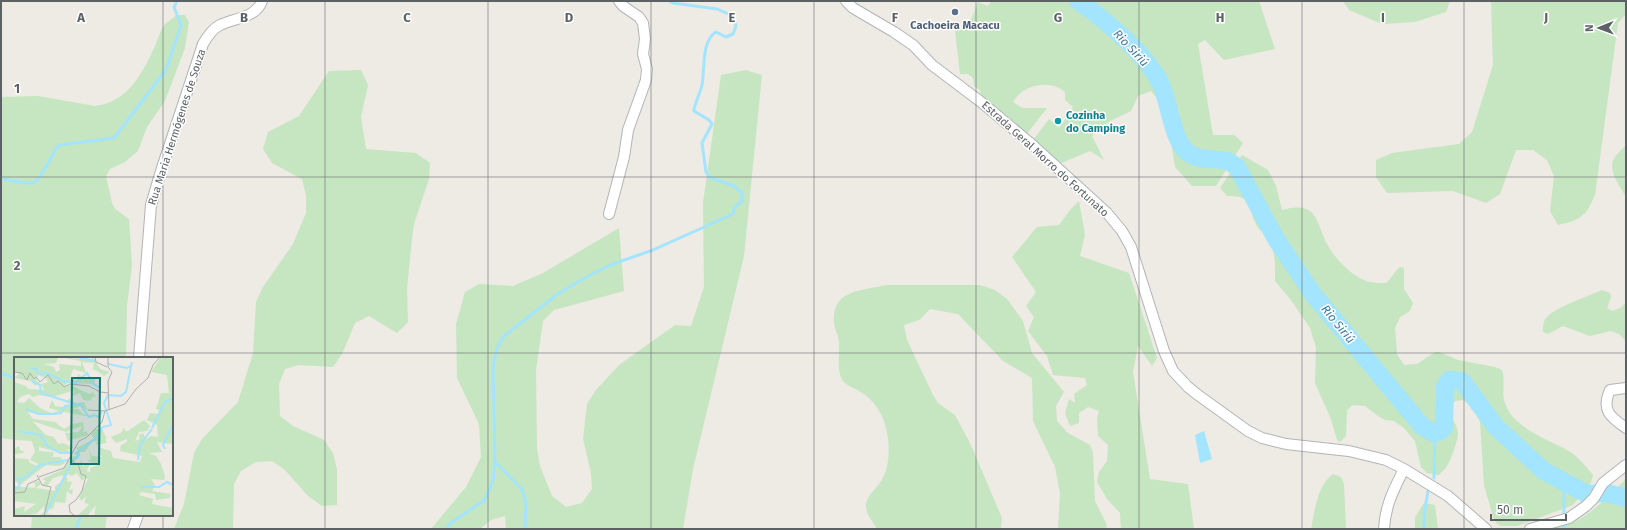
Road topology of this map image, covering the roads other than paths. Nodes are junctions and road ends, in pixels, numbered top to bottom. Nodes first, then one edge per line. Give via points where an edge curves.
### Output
1 (262, 1) edge
2 (619, 1) edge
3 (846, 1) edge
4 (609, 214) dead end
5 (139, 357) edge
6 (1626, 388) edge
7 (1626, 428) edge
8 (1626, 465) edge
9 (1404, 469) junction
10 (138, 516) edge
11 (133, 529) edge
12 (1384, 529) edge
13 (1486, 529) edge
14 (1530, 529) edge

1 - 5 street, Rua Maria Hermógenes de Souza via 260,7 253,12 219,26 203,44 151,206
2 - 4 street via 643,24 643,54 647,69 646,80 628,130 624,157
3 - 9 street, Estrada Geral Morro do Fortunato via 913,46 932,65 981,102 1065,174 1107,214 1122,231 1131,248 1164,352 1173,371 1188,387 1248,431 1262,438 1286,444 1349,451 1386,460
6 - 7 street via 1610,390 1605,400 1606,410
8 - 14 street via 1600,487 1586,506 1569,518
9 - 12 street via 1388,504
9 - 13 street, Estrada Geral Morro do Fortunato via 1448,496
10 - 11 street

